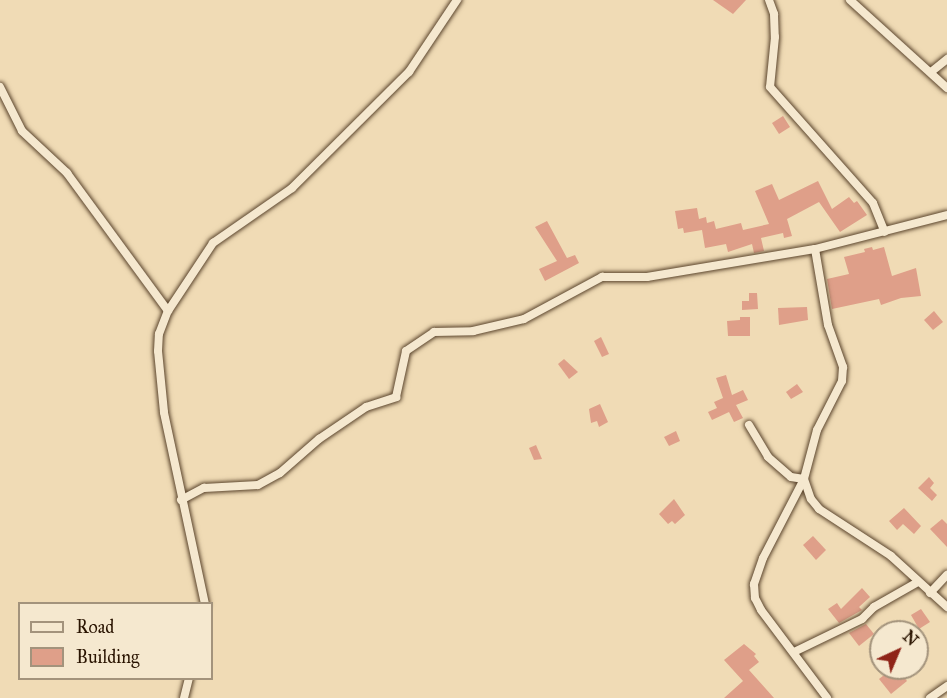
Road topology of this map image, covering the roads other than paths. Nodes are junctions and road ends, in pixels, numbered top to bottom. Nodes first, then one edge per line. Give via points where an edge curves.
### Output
1 (457, 0) edge
2 (769, 0) edge
3 (850, 0) edge
4 (947, 59) edge
5 (931, 72) junction
6 (0, 87) edge
7 (947, 87) edge
8 (947, 215) edge
9 (885, 232) junction
10 (815, 249) junction
11 (168, 311) junction
12 (749, 425) dead end
13 (804, 479) junction
14 (181, 500) junction
15 (947, 575) edge
16 (918, 582) junction
17 (930, 593) junction
18 (205, 602) edge
19 (947, 608) edge
20 (794, 652) junction
21 (188, 680) edge
22 (947, 686) edge
23 (184, 698) edge
24 (827, 698) edge
25 (930, 698) edge

1 - 11 street via 409,72 292,188 213,243
2 - 9 street via 775,37 770,87 873,203
3 - 5 street
4 - 5 street
5 - 7 street
6 - 11 street via 22,131 67,173
8 - 9 street
9 - 10 street
10 - 13 street via 828,325 843,367 842,381 817,430
10 - 14 street via 647,278 602,277 524,319 473,331 434,332 406,351 396,398 366,407 319,439 280,473 258,485 204,488
11 - 14 street via 159,334 158,351 164,412
12 - 13 street via 768,457 791,477
13 - 16 street via 811,500 819,509 872,542
13 - 20 street via 763,558 754,584 761,610
14 - 18 street
15 - 17 street
16 - 17 street
16 - 20 street via 874,607 862,619
17 - 19 street
20 - 24 street
21 - 23 street
22 - 25 street

